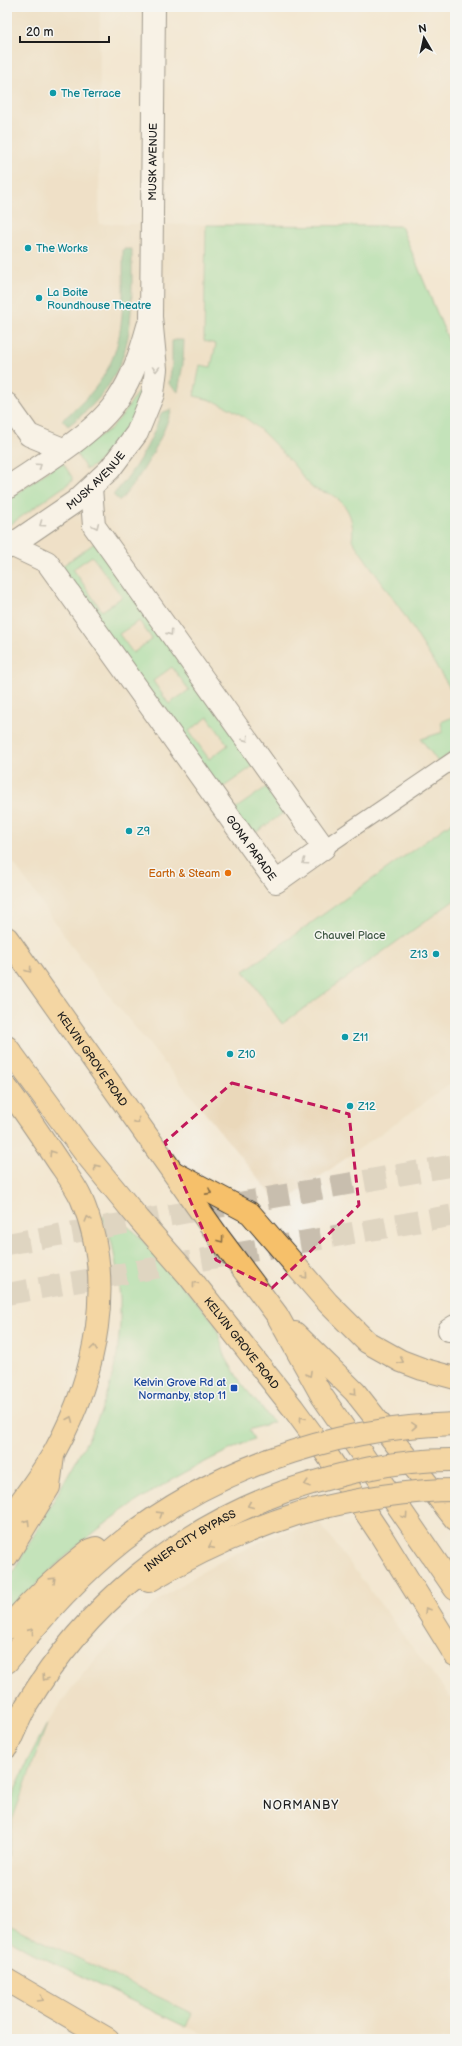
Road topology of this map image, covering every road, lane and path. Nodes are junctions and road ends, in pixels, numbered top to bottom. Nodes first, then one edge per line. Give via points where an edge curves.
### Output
1 (154, 7) edge
2 (151, 317) junction
3 (7, 404) edge
4 (63, 449) junction
5 (7, 488) edge
6 (91, 488) junction
7 (9, 547) edge
8 (455, 759) edge
9 (324, 848) junction
10 (7, 938) edge
11 (7, 1048) edge
12 (7, 1088) edge
13 (175, 1173) junction
14 (277, 1315) junction
15 (455, 1378) edge
16 (455, 1424) edge
17 (54, 1452) junction
18 (455, 1460) edge
19 (455, 1490) edge
20 (455, 1520) edge
21 (7, 1521) edge
22 (128, 1536) junction
23 (7, 1556) edge
24 (455, 1589) edge
25 (95, 1614) junction
26 (7, 1628) edge
27 (455, 1655) edge
28 (7, 1662) edge
29 (7, 1747) edge
30 (7, 1980) edge
31 (108, 2039) edge

1 - 2 street, MUSK AVENUE
2 - 4 street, MUSK AVENUE via 134,369 118,400 97,424
2 -> 6 street, MUSK AVENUE via 156,369 151,399 132,441
3 - 4 street via 29,435
5 -> 4 street, MUSK AVENUE
6 -> 7 street, MUSK AVENUE
6 -> 9 street via 94,526
9 -> 7 street, GONA PARADE via 276,882 47,562
8 - 9 lane
10 -> 13 main road, KELVIN GROVE ROAD
27 -> 11 main road, KELVIN GROVE ROAD via 380,1534 307,1427 188,1275 84,1152
17 -> 12 main road via 84,1386 93,1354 99,1301 94,1239 81,1198
13 -> 14 main road, KELVIN GROVE ROAD
13 -> 15 main road via 250,1213 328,1303 367,1342 401,1361
14 -> 20 main road, KELVIN GROVE ROAD via 355,1392
14 -> 24 main road, KELVIN GROVE ROAD via 322,1396
22 -> 16 main road, bridge via 158,1514 198,1491 268,1460 361,1433
17 - 21 main road
23 -> 17 main road via 50,1486
18 -> 25 main road, INNER CITY BYPASS, bridge via 373,1467 327,1478 249,1505 210,1525 167,1552
19 -> 25 main road, bridge via 358,1499 300,1512 262,1524 213,1545 170,1568
26 -> 22 main road via 58,1575 90,1550
28 -> 22 main road via 63,1595 92,1565
25 -> 29 main road, INNER CITY BYPASS via 54,1665 26,1707
30 -> 31 main road

